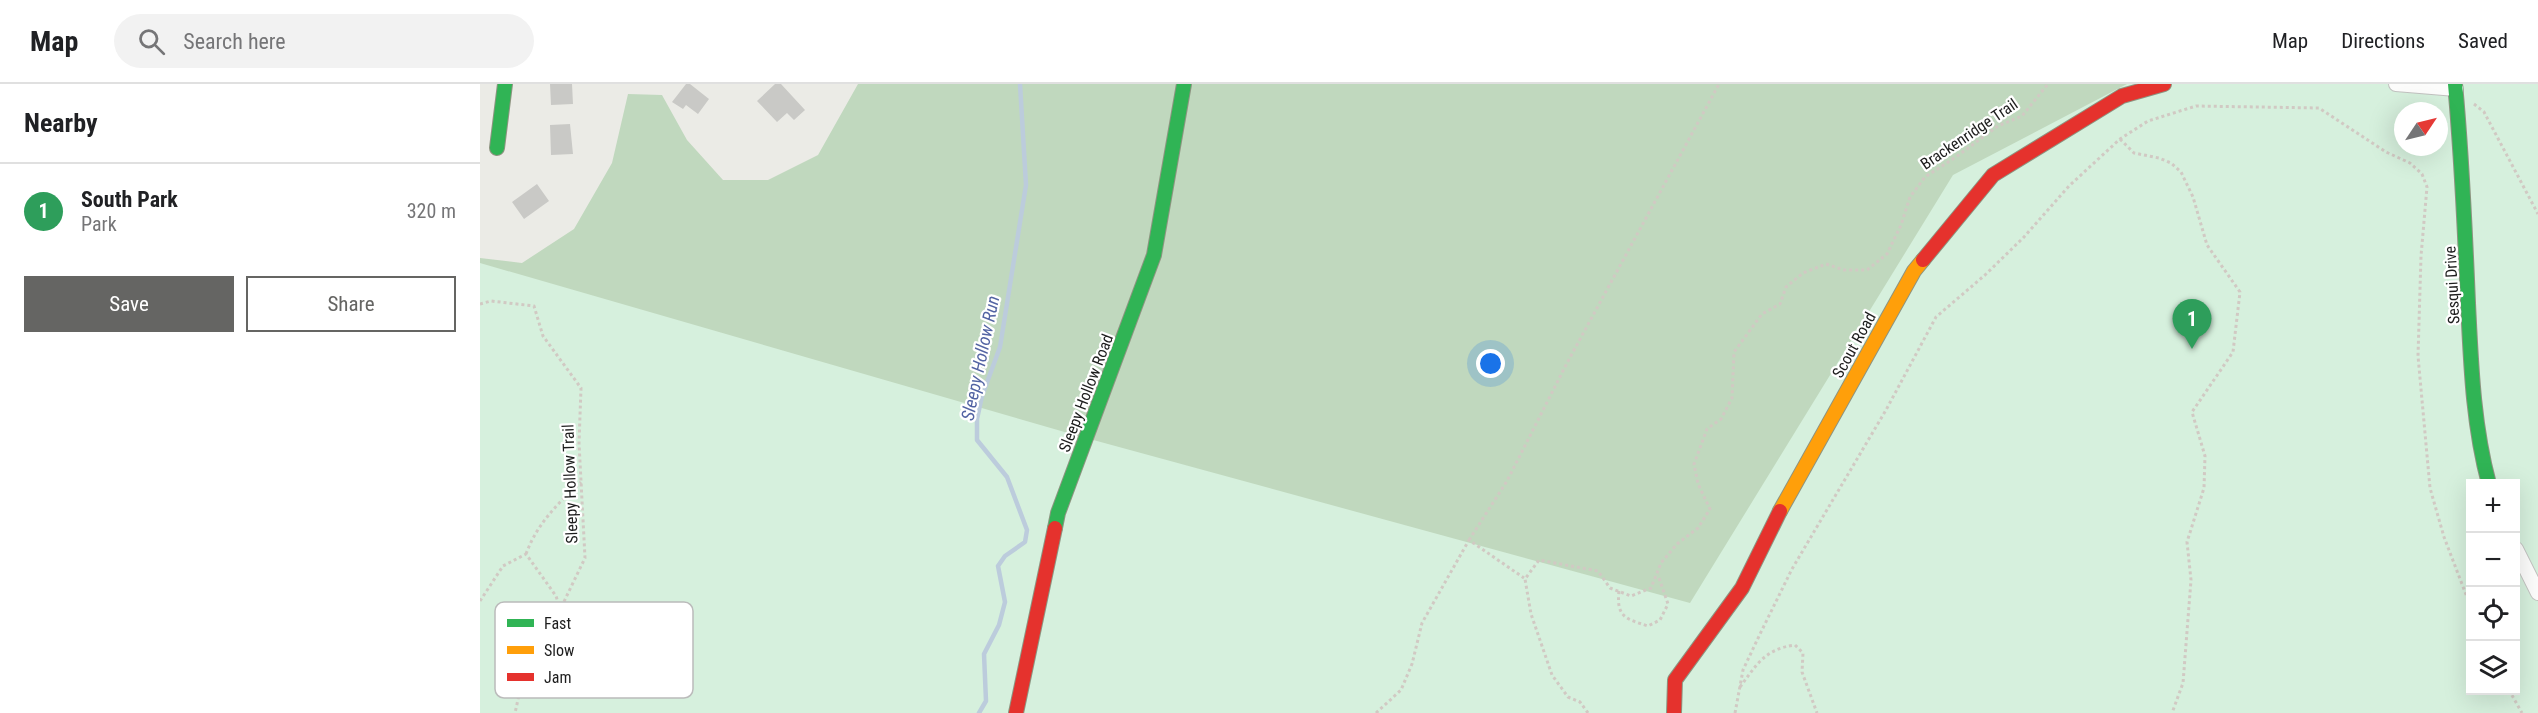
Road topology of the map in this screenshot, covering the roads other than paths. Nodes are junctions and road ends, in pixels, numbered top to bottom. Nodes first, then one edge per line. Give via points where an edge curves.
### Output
1 (505, 84) edge
2 (1184, 84) edge
3 (2164, 84) edge
4 (2396, 84) edge
5 (2456, 87) edge
6 (497, 148) dead end
7 (2488, 479) edge
8 (2520, 557) edge
9 (2538, 593) edge
10 (1016, 713) edge
11 (1674, 713) edge

1 - 6 street
2 - 10 street, Sleepy Hollow Road via 1154,255 1058,513
3 - 11 street, Scout Road via 2122,96 1993,175 1914,271 1742,588 1675,680
4 - 5 street
5 - 7 street, Sesqui Drive via 2473,388
8 - 9 street

